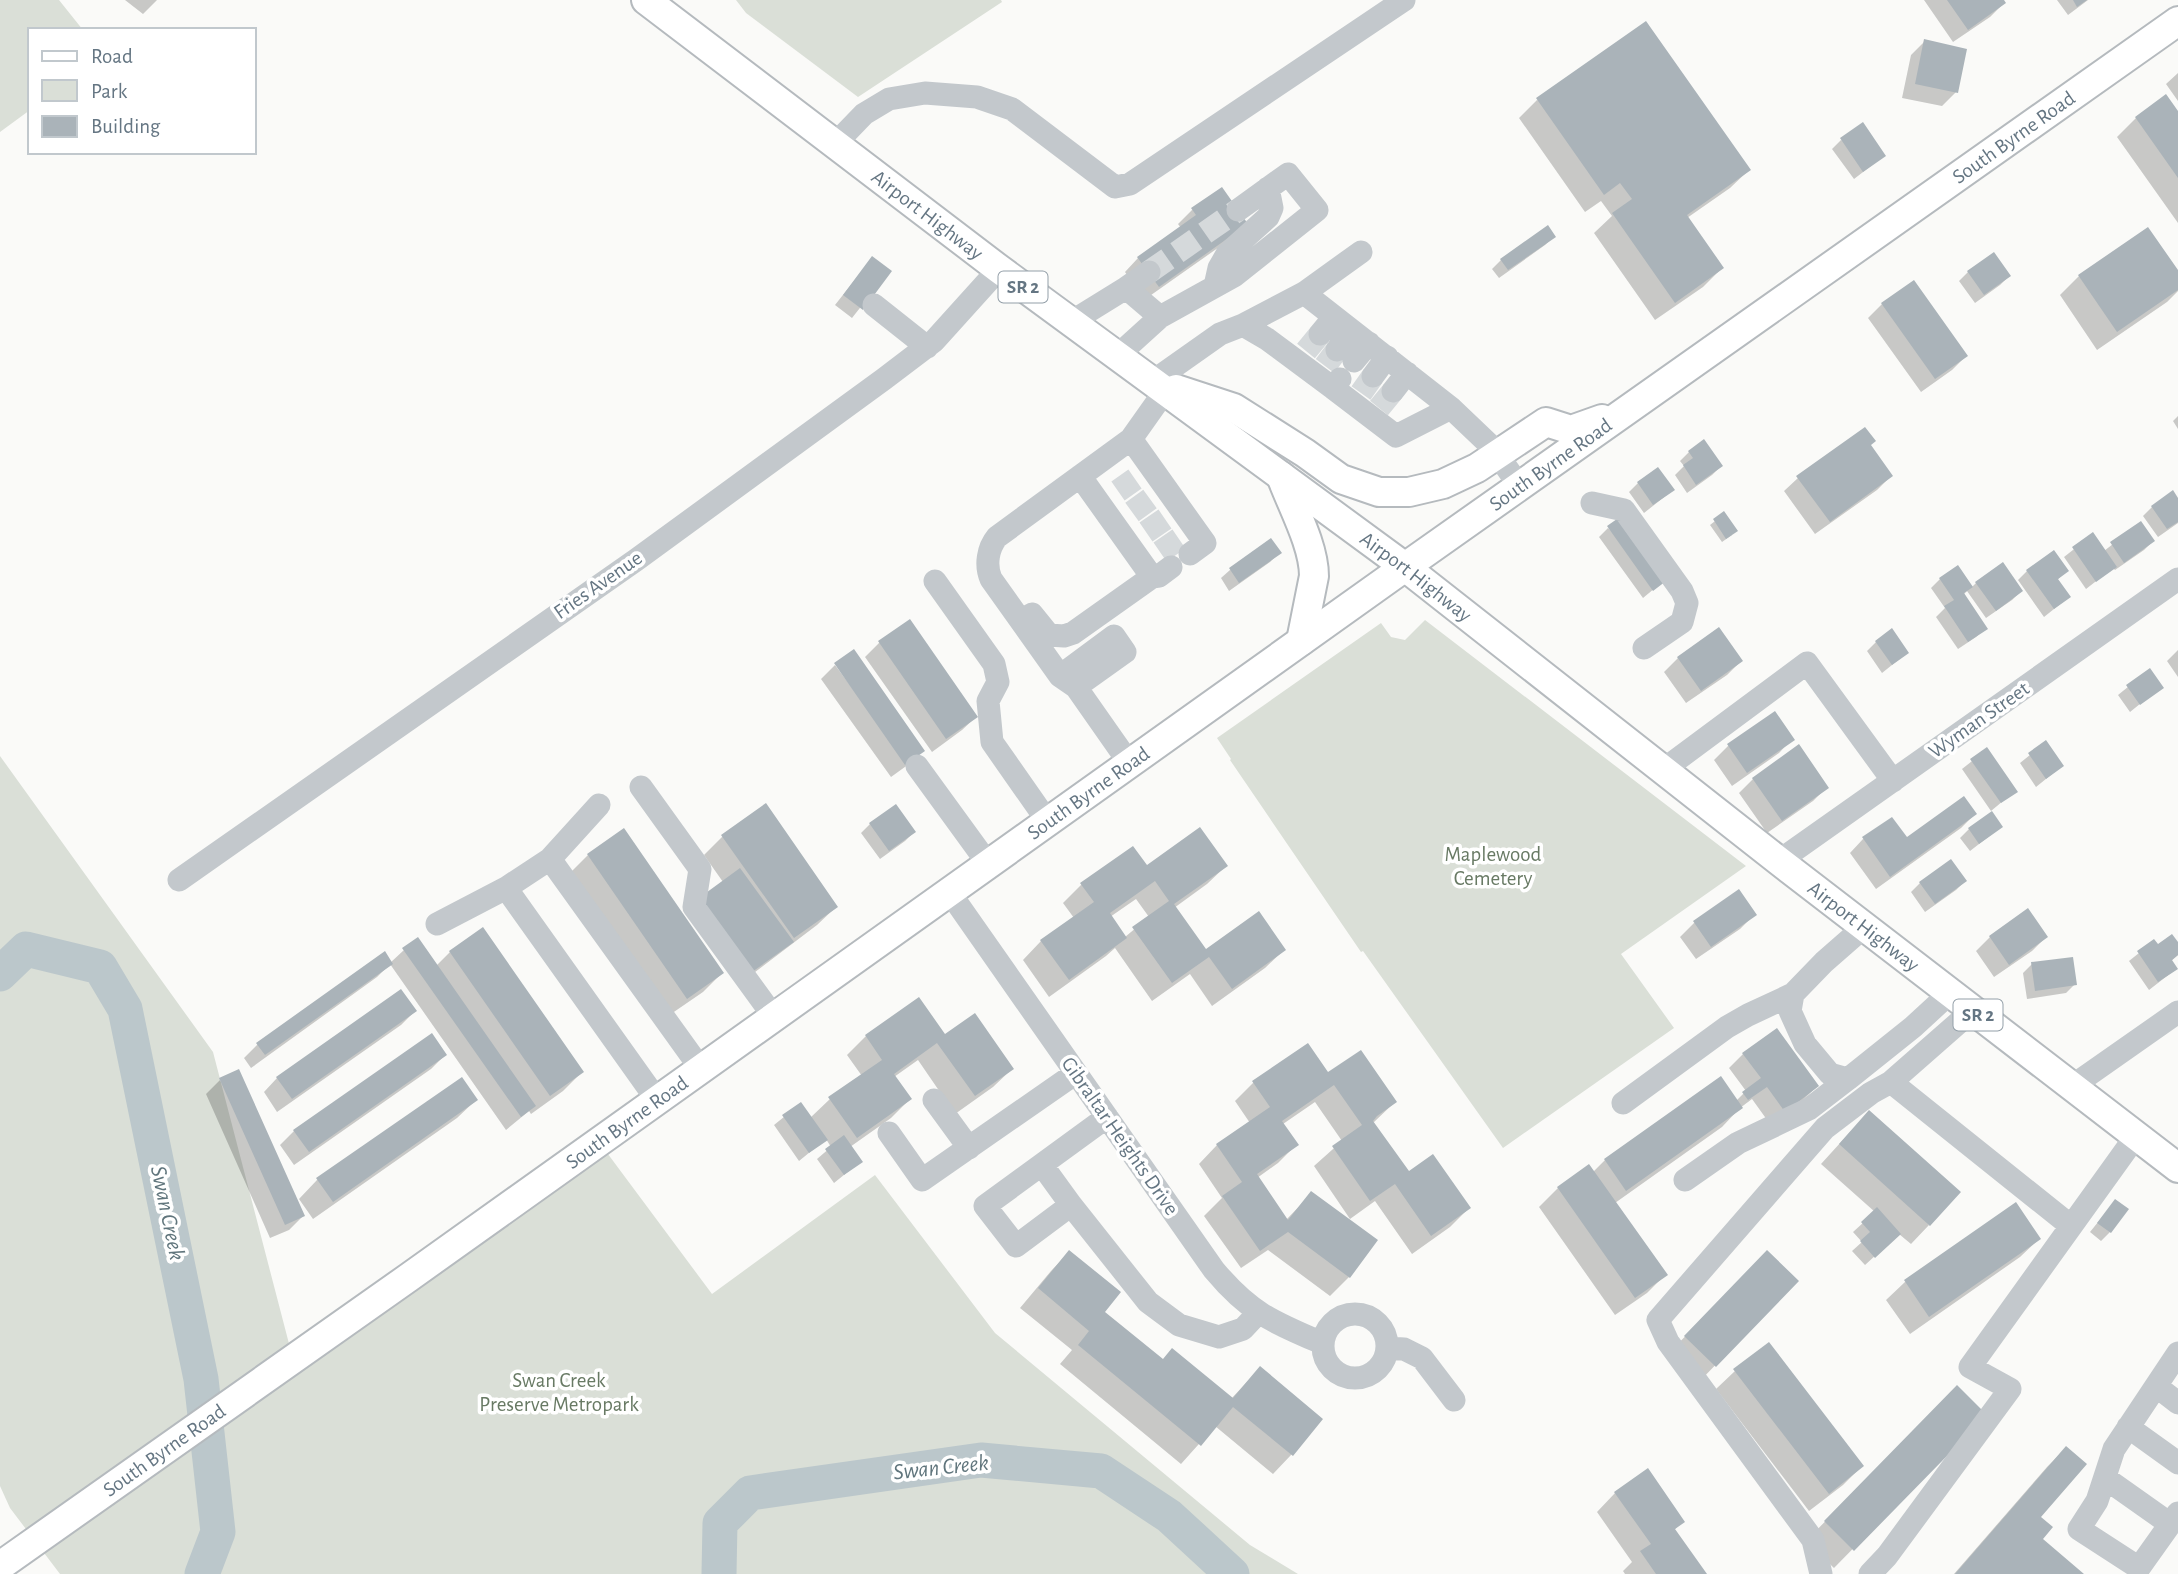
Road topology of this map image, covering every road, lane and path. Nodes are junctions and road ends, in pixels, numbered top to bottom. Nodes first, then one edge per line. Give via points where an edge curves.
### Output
1 (646, 0) edge
2 (1405, 0) edge
3 (2178, 21) edge
4 (835, 144) junction
5 (1268, 188) junction
6 (1238, 209) tunnel mouth
7 (1361, 252) dead end
8 (999, 269) junction
9 (1149, 272) tunnel mouth
10 (1215, 286) junction
11 (1126, 288) junction
12 (1304, 293) junction
13 (874, 305) dead end
14 (1160, 317) junction
15 (1071, 322) junction
16 (1243, 325) junction
17 (1329, 340) junction
18 (926, 347) junction
19 (1117, 356) junction
20 (1387, 357) junction
21 (1335, 370) junction
22 (1159, 386) junction
23 (1362, 391) junction
24 (1388, 397) junction
25 (1451, 408) junction
26 (1625, 412) junction
27 (1131, 439) junction
28 (1497, 455) junction
29 (1080, 476) junction
30 (1281, 476) junction
31 (1126, 485) junction
32 (1520, 486) junction
33 (1052, 497) junction
34 (1592, 503) dead end
35 (1141, 506) junction
36 (1188, 540) dead end
37 (1405, 567) junction
38 (2178, 579) edge
39 (935, 581) dead end
40 (1098, 615) junction
41 (1301, 641) junction
42 (1644, 648) dead end
43 (1068, 682) junction
44 (1130, 764) junction
45 (917, 766) dead end
46 (1663, 770) junction
47 (1893, 781) junction
48 (641, 787) dead end
49 (599, 805) dead end
50 (1048, 822) junction
51 (550, 859) junction
52 (1779, 861) junction
53 (989, 865) junction
54 (179, 880) dead end
55 (506, 888) junction
56 (950, 893) junction
57 (437, 924) dead end
58 (1864, 927) junction
59 (1950, 993) junction
60 (1793, 994) junction
61 (1973, 1010) junction
62 (2178, 1012) edge
63 (774, 1017) junction
64 (702, 1069) junction
65 (1076, 1073) junction
66 (1848, 1079) junction
67 (1891, 1082) junction
68 (2071, 1087) junction
69 (657, 1100) junction
70 (934, 1100) dead end
71 (1623, 1103) dead end
72 (1107, 1117) junction
73 (889, 1133) dead end
74 (2136, 1136) junction
75 (969, 1148) junction
76 (1042, 1165) junction
77 (2178, 1168) edge
78 (1685, 1180) dead end
79 (1071, 1205) junction
80 (2071, 1226) junction
81 (1258, 1313) junction
82 (1322, 1343) junction
83 (1388, 1348) junction
84 (2178, 1353) edge
85 (2155, 1386) junction
86 (1454, 1400) dead end
87 (2178, 1403) edge
88 (2128, 1427) junction
89 (2178, 1463) edge
90 (2105, 1478) junction
91 (2174, 1519) edge
92 (0, 1566) edge
93 (1821, 1574) edge
94 (1870, 1574) edge

1 - 4 main road, Airport Highway / SR 2
2 - 4 street via 1130,184 1115,187 1012,109 977,97 925,93 889,99 864,114
3 - 26 main road, South Byrne Road
4 - 8 main road, Airport Highway / SR 2
5 - 6 street
5 - 10 street via 1272,208 1268,217 1227,254
5 - 10 street via 1288,174 1317,210
7 - 12 street
8 - 15 main road, Airport Highway / SR 2
8 - 18 street, Fries Avenue
9 - 11 street
10 - 14 street
11 - 14 street
11 - 15 street
12 - 16 street
12 - 17 street
13 - 18 street
14 - 19 street
15 - 19 main road, Airport Highway / SR 2
16 - 17 street via 1268,339
16 - 22 street via 1220,334
17 - 20 street
17 - 21 street
17 - 21 street
18 - 54 street, Fries Avenue via 636,560
19 - 22 main road, Airport Highway / SR 2
20 - 23 street
20 - 24 street
21 - 23 street
22 - 27 street
22 - 28 main road via 1234,408 1341,479 1379,492 1409,492 1443,484
22 - 30 main road, Airport Highway / SR 2
23 - 24 street
24 - 25 street
24 - 25 street via 1396,436
25 - 28 street
26 - 28 main road via 1571,430 1546,422
26 - 32 main road, South Byrne Road
27 - 29 street
27 - 31 street
28 - 32 street
29 - 31 street
29 - 33 street
30 - 37 main road, Airport Highway / SR 2
30 - 41 main road via 1314,568
31 - 35 street
31 - 35 street
32 - 37 main road, South Byrne Road
33 - 40 street via 1048,518 1002,555 1003,573 1049,635 1073,634
33 - 43 street via 997,537 990,545 987,569
34 - 42 street via 1624,510 1687,603 1682,622
35 - 36 street via 1173,513
35 - 40 street via 1137,538 1157,565
37 - 41 main road, South Byrne Road
37 - 46 main road, Airport Highway / SR 2
38 - 47 street, Wyman Street
39 - 50 street via 994,664 998,682 988,701 992,742
40 - 43 street via 1114,636
41 - 44 main road, South Byrne Road
43 - 44 street
44 - 50 main road, South Byrne Road
45 - 53 street
46 - 47 street via 1807,663
46 - 52 main road, Airport Highway / SR 2
47 - 52 street, Wyman Street
48 - 63 street via 700,869 694,907
49 - 51 street
50 - 53 main road, South Byrne Road
51 - 55 street
51 - 64 street
52 - 58 main road, Airport Highway / SR 2
53 - 56 main road, South Byrne Road
55 - 57 street
55 - 69 street
56 - 63 main road, South Byrne Road
56 - 65 street, Gibraltar Heights Drive
58 - 59 main road, Airport Highway / SR 2
58 - 60 street
59 - 61 main road, Airport Highway / SR 2
59 - 66 street
60 - 66 street via 1790,1011 1805,1044 1830,1074
60 - 71 street via 1727,1027
61 - 67 street
61 - 68 main road, Airport Highway / SR 2
62 - 68 street
63 - 64 main road, South Byrne Road
64 - 69 main road, South Byrne Road
65 - 72 street, Gibraltar Heights Drive
65 - 75 street
66 - 78 street via 1809,1109 1738,1143
67 - 80 street
67 - 93 street via 1825,1128 1658,1320 1668,1342 1813,1540
68 - 74 main road, Airport Highway / SR 2
69 - 92 main road, South Byrne Road
70 - 75 street
72 - 76 street
72 - 81 street, Gibraltar Heights Drive via 1214,1270
73 - 75 street via 922,1180
74 - 77 main road, Airport Highway / SR 2
74 - 80 street
76 - 79 street
76 - 79 street via 985,1206 1016,1246
79 - 81 street via 1148,1302 1179,1325 1219,1337 1243,1329
80 - 94 street via 1970,1367 2010,1389
81 - 82 street, Gibraltar Heights Drive
82 - 83 street via 1332,1323 1353,1314 1377,1322
82 - 83 street via 1331,1368 1353,1379 1376,1371
83 - 86 street via 1404,1349 1422,1358
84 - 85 street
85 - 87 street
85 - 88 street
88 - 89 street
88 - 90 street via 2114,1449
90 - 91 street
90 - 91 street via 2079,1529 2140,1568

